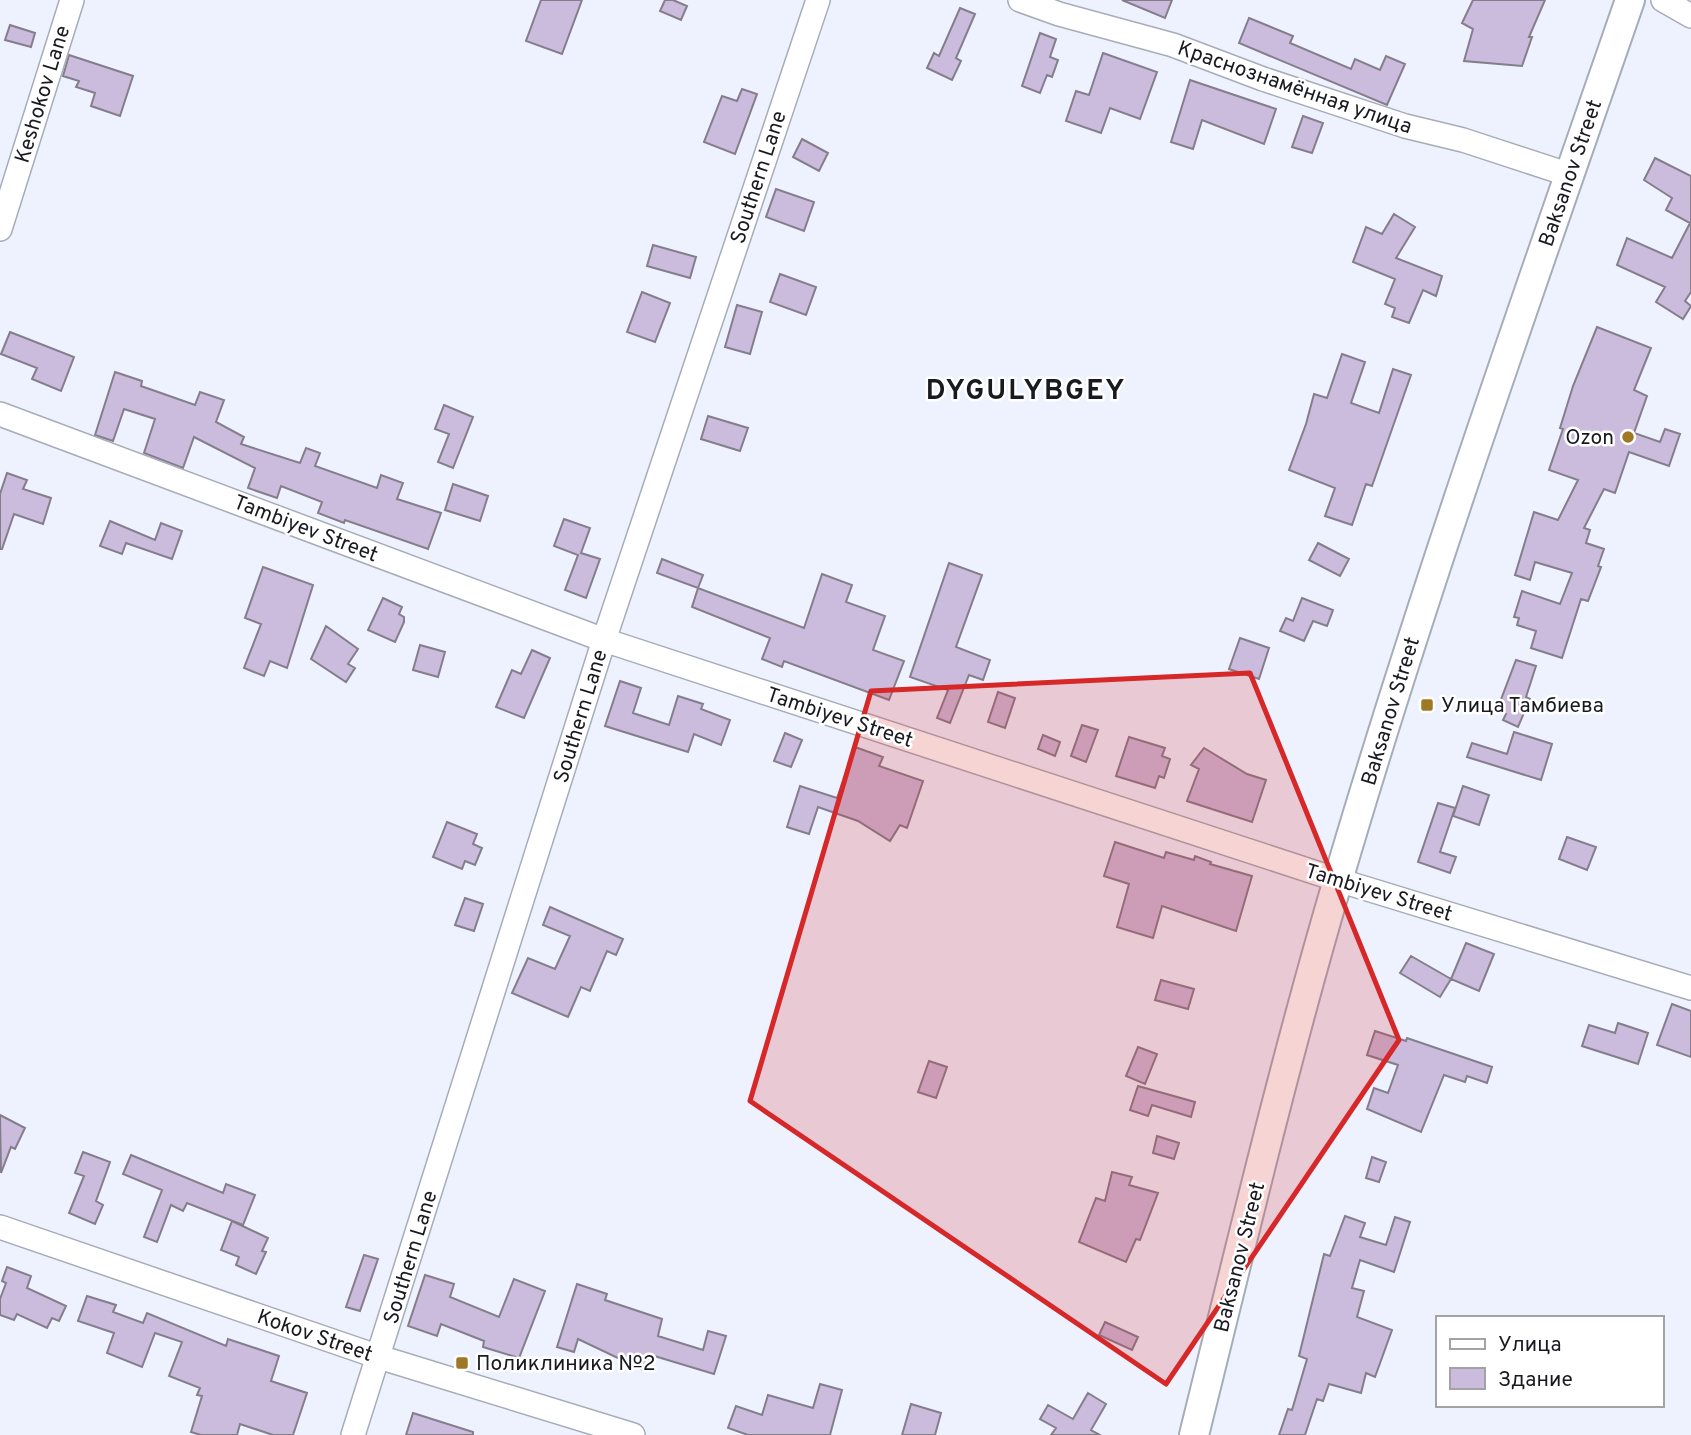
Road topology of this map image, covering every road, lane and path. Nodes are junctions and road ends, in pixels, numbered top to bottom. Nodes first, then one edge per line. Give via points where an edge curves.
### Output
1 (72, 0) edge
2 (817, 0) edge
3 (1020, 0) edge
4 (1630, 0) edge
5 (1663, 0) edge
6 (1691, 16) edge
7 (1570, 175) junction
8 (0, 229) edge
9 (0, 414) edge
10 (604, 640) junction
11 (1338, 880) junction
12 (1691, 988) edge
13 (0, 1227) edge
14 (379, 1357) junction
15 (354, 1435) edge
16 (633, 1435) edge
17 (1194, 1435) edge

1 - 8 street, Keshokov Lane
2 - 10 street, Southern Lane
3 - 7 street, Краснознамённая улица via 1173,45 1405,126
4 - 7 main road, Baksanov Street
5 - 6 street
7 - 11 main road, Baksanov Street via 1405,661
9 - 10 street, Tambiyev Street
10 - 11 street, Tambiyev Street
10 - 14 street, Southern Lane
11 - 12 street, Tambiyev Street
11 - 17 main road, Baksanov Street via 1297,1023
13 - 14 street, Kokov Street
14 - 15 street, Southern Lane
14 - 16 street, Kokov Street

